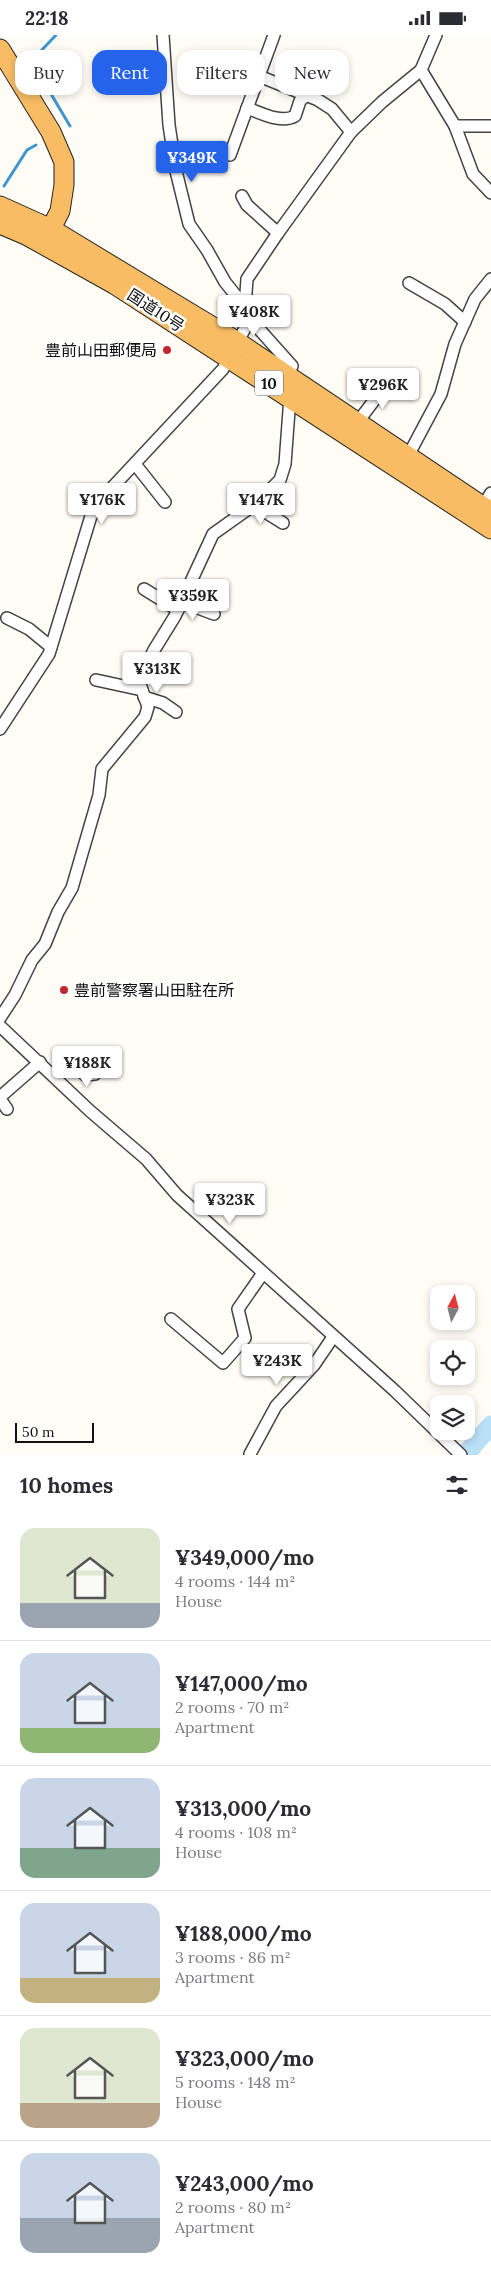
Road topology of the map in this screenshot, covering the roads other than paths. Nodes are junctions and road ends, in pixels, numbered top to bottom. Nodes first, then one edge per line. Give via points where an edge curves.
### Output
1 (163, 35) edge
2 (274, 35) edge
3 (436, 35) edge
4 (0, 49) edge
5 (265, 61) edge
6 (421, 70) junction
7 (253, 95) edge
8 (306, 95) joint
9 (248, 108) junction
10 (455, 126) junction
11 (491, 126) edge
12 (351, 132) junction
13 (230, 155) dead end
14 (491, 193) edge
15 (242, 196) dead end
16 (0, 206) edge
17 (0, 224) edge
18 (278, 233) junction
19 (47, 237) junction
20 (491, 279) edge
21 (409, 283) dead end
22 (245, 307) junction
23 (250, 319) junction
24 (465, 322) junction
25 (232, 349) junction
26 (287, 376) junction
27 (388, 382) dead end
28 (290, 397) junction
29 (357, 423) junction
30 (408, 457) junction
31 (135, 464) junction
32 (165, 502) dead end
33 (254, 505) junction
34 (485, 507) edge
35 (283, 523) dead end
36 (491, 529) edge
37 (144, 589) dead end
38 (180, 606) junction
39 (214, 615) dead end
40 (7, 618) dead end
41 (51, 647) junction
42 (96, 680) dead end
43 (143, 694) junction
44 (176, 712) dead end
45 (0, 729) edge
46 (0, 1018) edge
47 (0, 1026) edge
48 (40, 1062) junction
49 (101, 1068) dead end
50 (55, 1077) junction
51 (2, 1101) edge
52 (263, 1273) junction
53 (171, 1319) dead end
54 (333, 1337) junction
55 (250, 1454) dead end
56 (461, 1455) edge

1 - 22 street via 170,134 189,224 225,282
2 - 5 street
3 - 6 street
4 - 19 highway via 51,132 64,162 60,211
6 - 10 street
6 - 12 street
7 - 9 street
8 - 9 street via 300,101 295,117 290,119 279,119
8 - 12 street via 332,109
9 - 13 street
10 - 11 street
10 - 14 street via 473,175
12 - 18 street
15 - 18 street via 246,205
16 - 19 highway, 国道10号 / 10
17 - 19 highway, 国道10号 / 10
18 - 22 street via 247,279
19 - 25 highway, 国道10号 / 10
20 - 24 street via 475,299
21 - 24 street via 445,304
22 - 23 street
23 - 25 street
23 - 26 street via 292,366
24 - 30 street via 454,344 441,394
25 - 26 highway, 国道10号 / 10
25 - 28 highway, 国道10号 / 10
25 - 31 street via 224,369
26 - 28 street
26 - 29 highway, 国道10号 / 10
27 - 29 street
28 - 33 street via 285,464 280,480
28 - 34 highway, 国道10号 / 10
29 - 30 highway, 国道10号 / 10
30 - 34 highway, 国道10号 / 10
31 - 32 street
31 - 41 street via 108,492 91,516
33 - 35 street
33 - 38 street via 213,534
34 - 36 highway, 国道10号 / 10
37 - 38 street
38 - 39 street
38 - 43 street via 138,681
40 - 41 street via 29,629
41 - 45 street
42 - 43 street
43 - 44 street
43 - 46 street via 148,707 145,717 102,769 99,795 72,889 45,944 32,960
47 - 48 street
48 - 50 street
48 - 51 street
49 - 50 street via 95,1074 85,1075 72,1061
50 - 52 street via 146,1159 177,1195
52 - 53 street via 238,1309 245,1338 223,1363
52 - 54 street
54 - 55 street via 314,1365 276,1406
54 - 56 street

